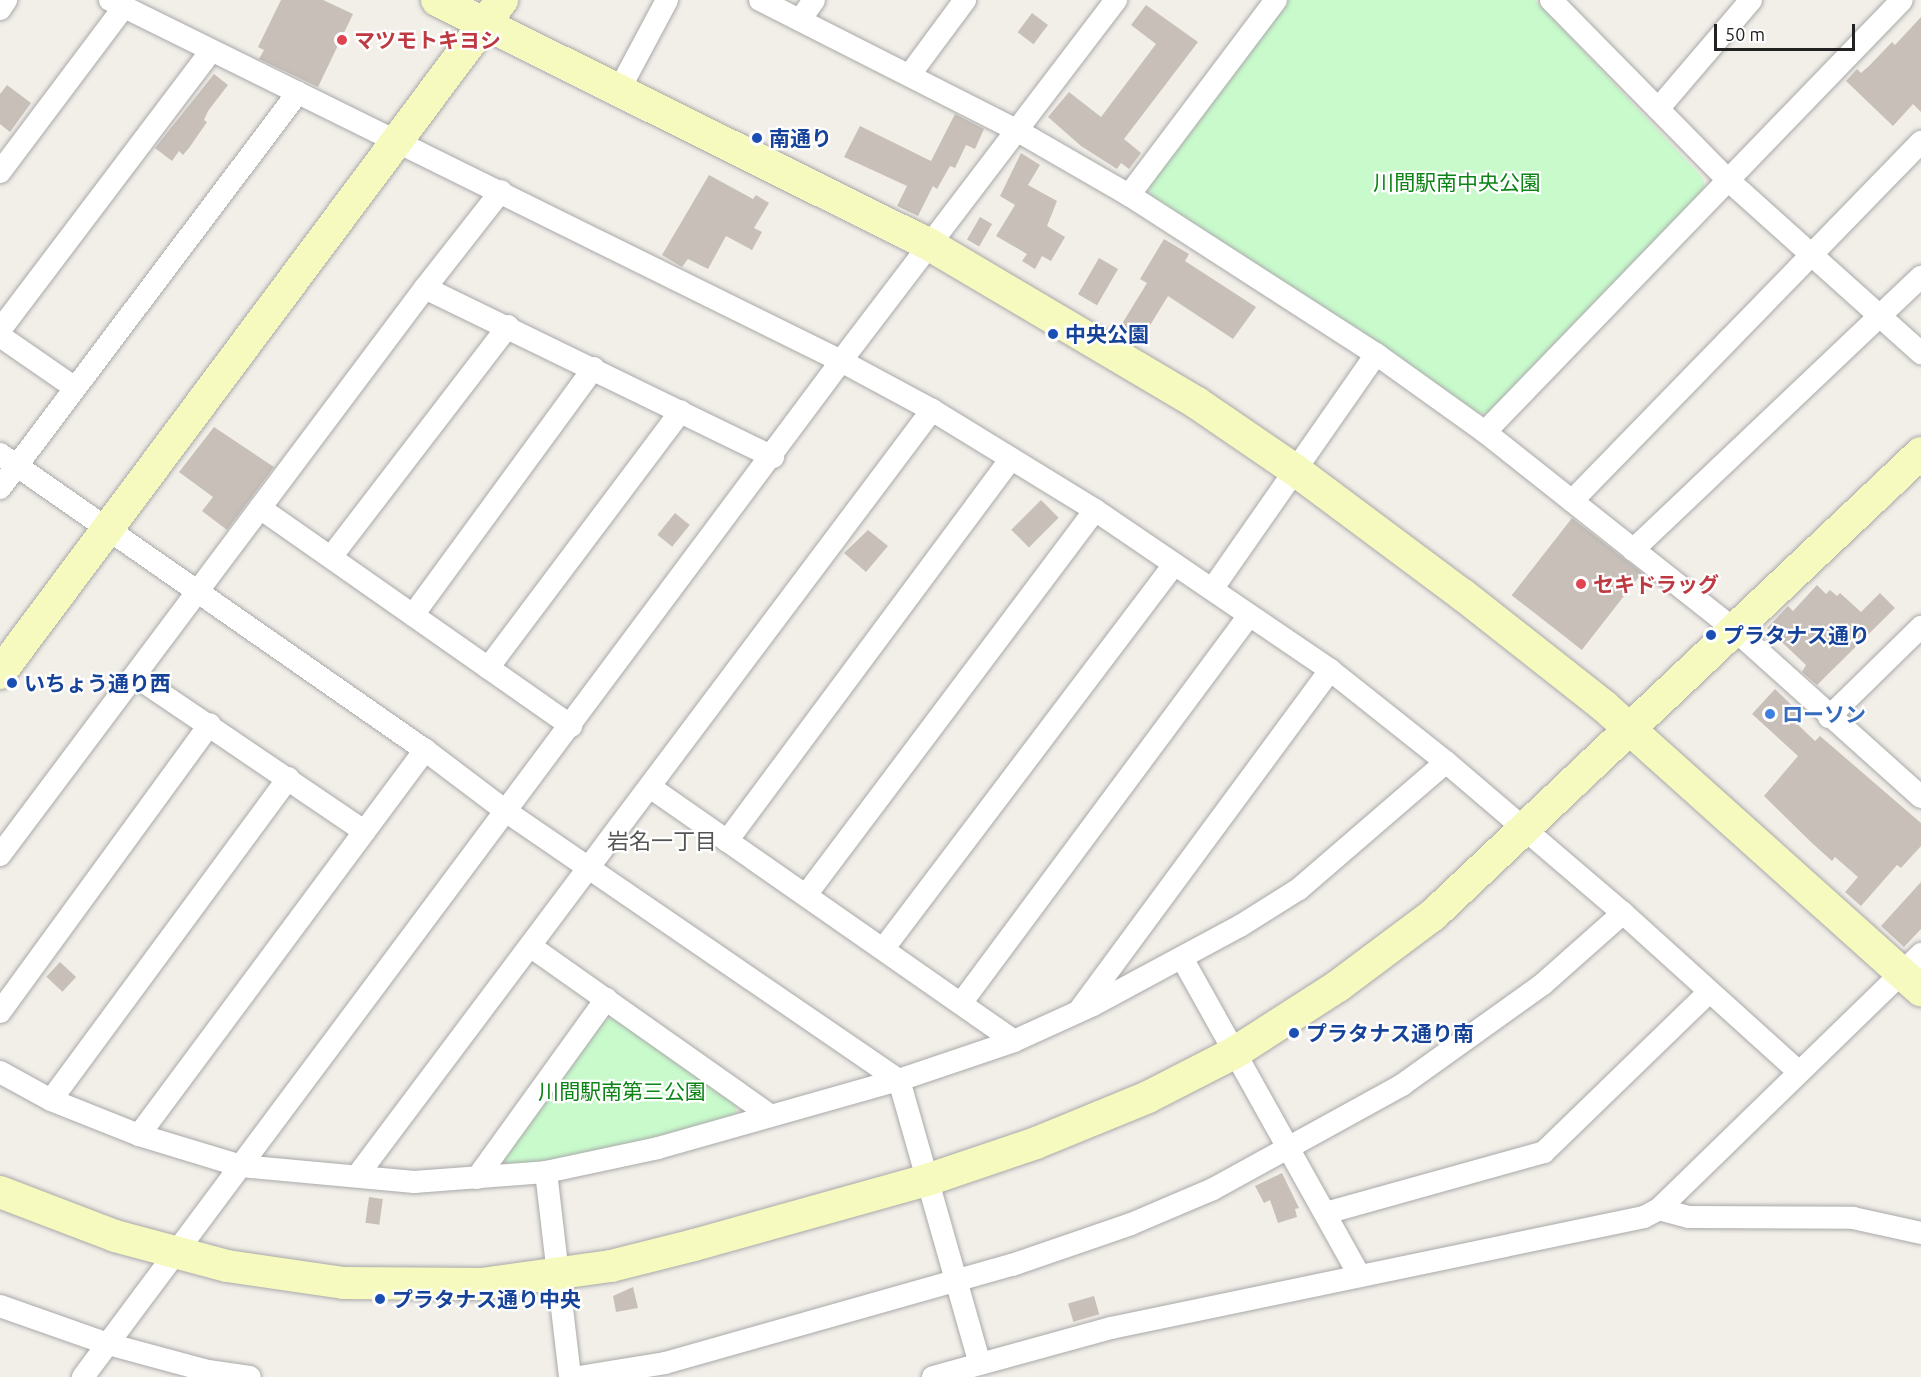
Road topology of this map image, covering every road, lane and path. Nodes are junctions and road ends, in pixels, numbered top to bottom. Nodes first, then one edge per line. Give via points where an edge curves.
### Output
1 (6, 0) edge
2 (437, 0) edge
3 (667, 0) edge
4 (760, 0) edge
5 (814, 0) edge
6 (964, 0) edge
7 (1116, 0) edge
8 (1276, 0) edge
9 (1551, 0) edge
10 (1751, 0) edge
11 (1902, 0) edge
12 (117, 4) edge
13 (0, 9) edge
14 (493, 12) edge
15 (800, 20) junction
16 (210, 52) junction
17 (911, 73) junction
18 (620, 90) junction
19 (298, 93) junction
20 (1658, 109) junction
21 (1018, 130) junction
22 (398, 140) junction
23 (1921, 142) edge
24 (0, 172) edge
25 (1727, 179) junction
26 (501, 191) junction
27 (1129, 195) junction
28 (930, 245) junction
29 (1811, 253) junction
30 (1921, 277) edge
31 (425, 288) junction
32 (1880, 316) junction
33 (508, 326) junction
34 (0, 330) edge
35 (0, 336) edge
36 (1921, 353) edge
37 (1376, 354) junction
38 (841, 361) junction
39 (594, 368) junction
40 (75, 388) junction
41 (932, 410) junction
42 (681, 411) junction
43 (1485, 432) junction
44 (1921, 453) edge
45 (773, 457) junction
46 (8, 459) edge
47 (1011, 459) junction
48 (1295, 470) junction
49 (0, 488) edge
50 (1572, 501) junction
51 (260, 508) junction
52 (1095, 510) junction
53 (108, 531) junction
54 (1633, 550) junction
55 (331, 557) junction
56 (1174, 564) junction
57 (1213, 588) junction
58 (198, 593) junction
59 (412, 615) junction
60 (1249, 616) junction
61 (1921, 627) edge
62 (1735, 630) junction
63 (488, 668) junction
64 (1330, 670) junction
65 (0, 673) edge
66 (135, 676) junction
67 (1829, 717) junction
68 (210, 724) junction
69 (571, 726) junction
70 (1631, 730) junction
71 (424, 750) junction
72 (1446, 762) junction
73 (288, 778) junction
74 (650, 787) junction
75 (1920, 794) edge
76 (507, 812) junction
77 (1526, 828) junction
78 (364, 831) junction
79 (727, 841) junction
80 (0, 855) edge
81 (589, 866) junction
82 (806, 895) junction
83 (1623, 914) junction
84 (530, 946) junction
85 (884, 948) junction
86 (1182, 958) junction
87 (1914, 972) edge
88 (1708, 993) junction
89 (606, 999) junction
90 (962, 1002) junction
91 (0, 1012) edge
92 (1078, 1012) junction
93 (1014, 1041) junction
94 (1234, 1053) junction
95 (1798, 1071) junction
96 (0, 1072) edge
97 (899, 1080) junction
98 (51, 1100) junction
99 (771, 1115) junction
100 (139, 1135) junction
101 (1290, 1150) junction
102 (241, 1166) junction
103 (546, 1172) junction
104 (357, 1176) junction
105 (477, 1178) junction
106 (927, 1180) junction
107 (0, 1192) edge
108 (1659, 1209) junction
109 (1326, 1213) junction
110 (1921, 1233) edge
111 (175, 1254) junction
112 (560, 1275) junction
113 (1360, 1276) junction
114 (956, 1280) junction
115 (3, 1314) edge
116 (108, 1344) junction
117 (980, 1364) junction
118 (206, 1374) edge
119 (83, 1377) edge
120 (250, 1377) edge
121 (570, 1377) edge
122 (579, 1377) edge
123 (933, 1377) edge

1 - 13 street
2 - 14 street
3 - 18 street
4 - 15 street
5 - 15 street
6 - 17 street
7 - 21 street
8 - 27 street
9 - 20 street
10 - 20 street
11 - 25 street
12 - 16 street
12 - 24 street
14 - 18 street
14 - 22 street
15 - 17 street
16 - 19 street
16 - 34 street
17 - 21 street
18 - 28 street
19 - 22 street
19 - 40 street
20 - 25 street
21 - 27 street
21 - 28 street
22 - 26 street
22 - 53 street
23 - 29 street
25 - 29 street
25 - 43 street
26 - 31 street
26 - 38 street
27 - 37 street
28 - 38 street
28 - 48 street via 1069,324
29 - 32 street
29 - 50 street
30 - 32 street
31 - 33 street
31 - 51 street
32 - 36 street
32 - 54 street
33 - 39 street
33 - 55 street
35 - 40 street
37 - 43 street
37 - 48 street
38 - 41 street
38 - 45 street
39 - 42 street
39 - 59 street
40 - 46 street
41 - 47 street
41 - 74 street
42 - 45 street
42 - 63 street
43 - 50 street
44 - 62 street
45 - 69 street
46 - 49 street
46 - 53 street
47 - 52 street
47 - 79 street
48 - 57 street
48 - 70 street via 1472,601
50 - 54 street
51 - 55 street
51 - 58 street
52 - 56 street
52 - 82 street
53 - 58 street
53 - 65 street
54 - 62 street
55 - 59 street
56 - 57 street
56 - 85 street
57 - 60 street
58 - 66 street
58 - 71 street
59 - 63 street
60 - 64 street
60 - 90 street
61 - 67 street
62 - 67 street
62 - 70 street
63 - 69 street
64 - 72 street
64 - 92 street
66 - 68 street
66 - 80 street
67 - 75 street
68 - 73 street
68 - 91 street
69 - 76 street
70 - 77 street
70 - 87 street
71 - 76 street
71 - 78 street
72 - 77 street
72 - 86 street via 1299,889
73 - 78 street
73 - 98 street
74 - 79 street
74 - 81 street
76 - 81 street
76 - 102 street
77 - 83 street
77 - 94 street via 1456,894 1391,947
78 - 100 street
79 - 82 street
81 - 84 street
81 - 97 street
82 - 85 street
83 - 88 street
83 - 101 street via 1543,984 1457,1048 1377,1101
84 - 89 street
84 - 104 street
85 - 90 street
86 - 92 street
86 - 94 street
87 - 95 street
88 - 95 street
88 - 109 street via 1544,1152
89 - 99 street
89 - 105 street
90 - 93 street
92 - 93 street
93 - 97 street
94 - 101 street
94 - 106 street via 1090,1122
95 - 108 street
96 - 98 street
97 - 99 street
97 - 106 street
98 - 100 street
99 - 103 street via 658,1148
100 - 102 street
101 - 109 street
101 - 114 street via 1131,1224
102 - 104 street
102 - 111 street
103 - 105 street
103 - 112 street
104 - 105 street via 414,1182
106 - 112 street via 694,1245
106 - 114 street
107 - 111 street via 115,1236
108 - 110 street via 1689,1217 1853,1218
108 - 113 street via 1610,1225
109 - 113 street
111 - 112 street via 256,1271 344,1283 481,1284
111 - 116 street
112 - 121 street
113 - 117 street via 1111,1328
114 - 117 street
114 - 122 street via 665,1363
115 - 116 street
116 - 118 street
116 - 119 street
117 - 123 street
118 - 120 street

